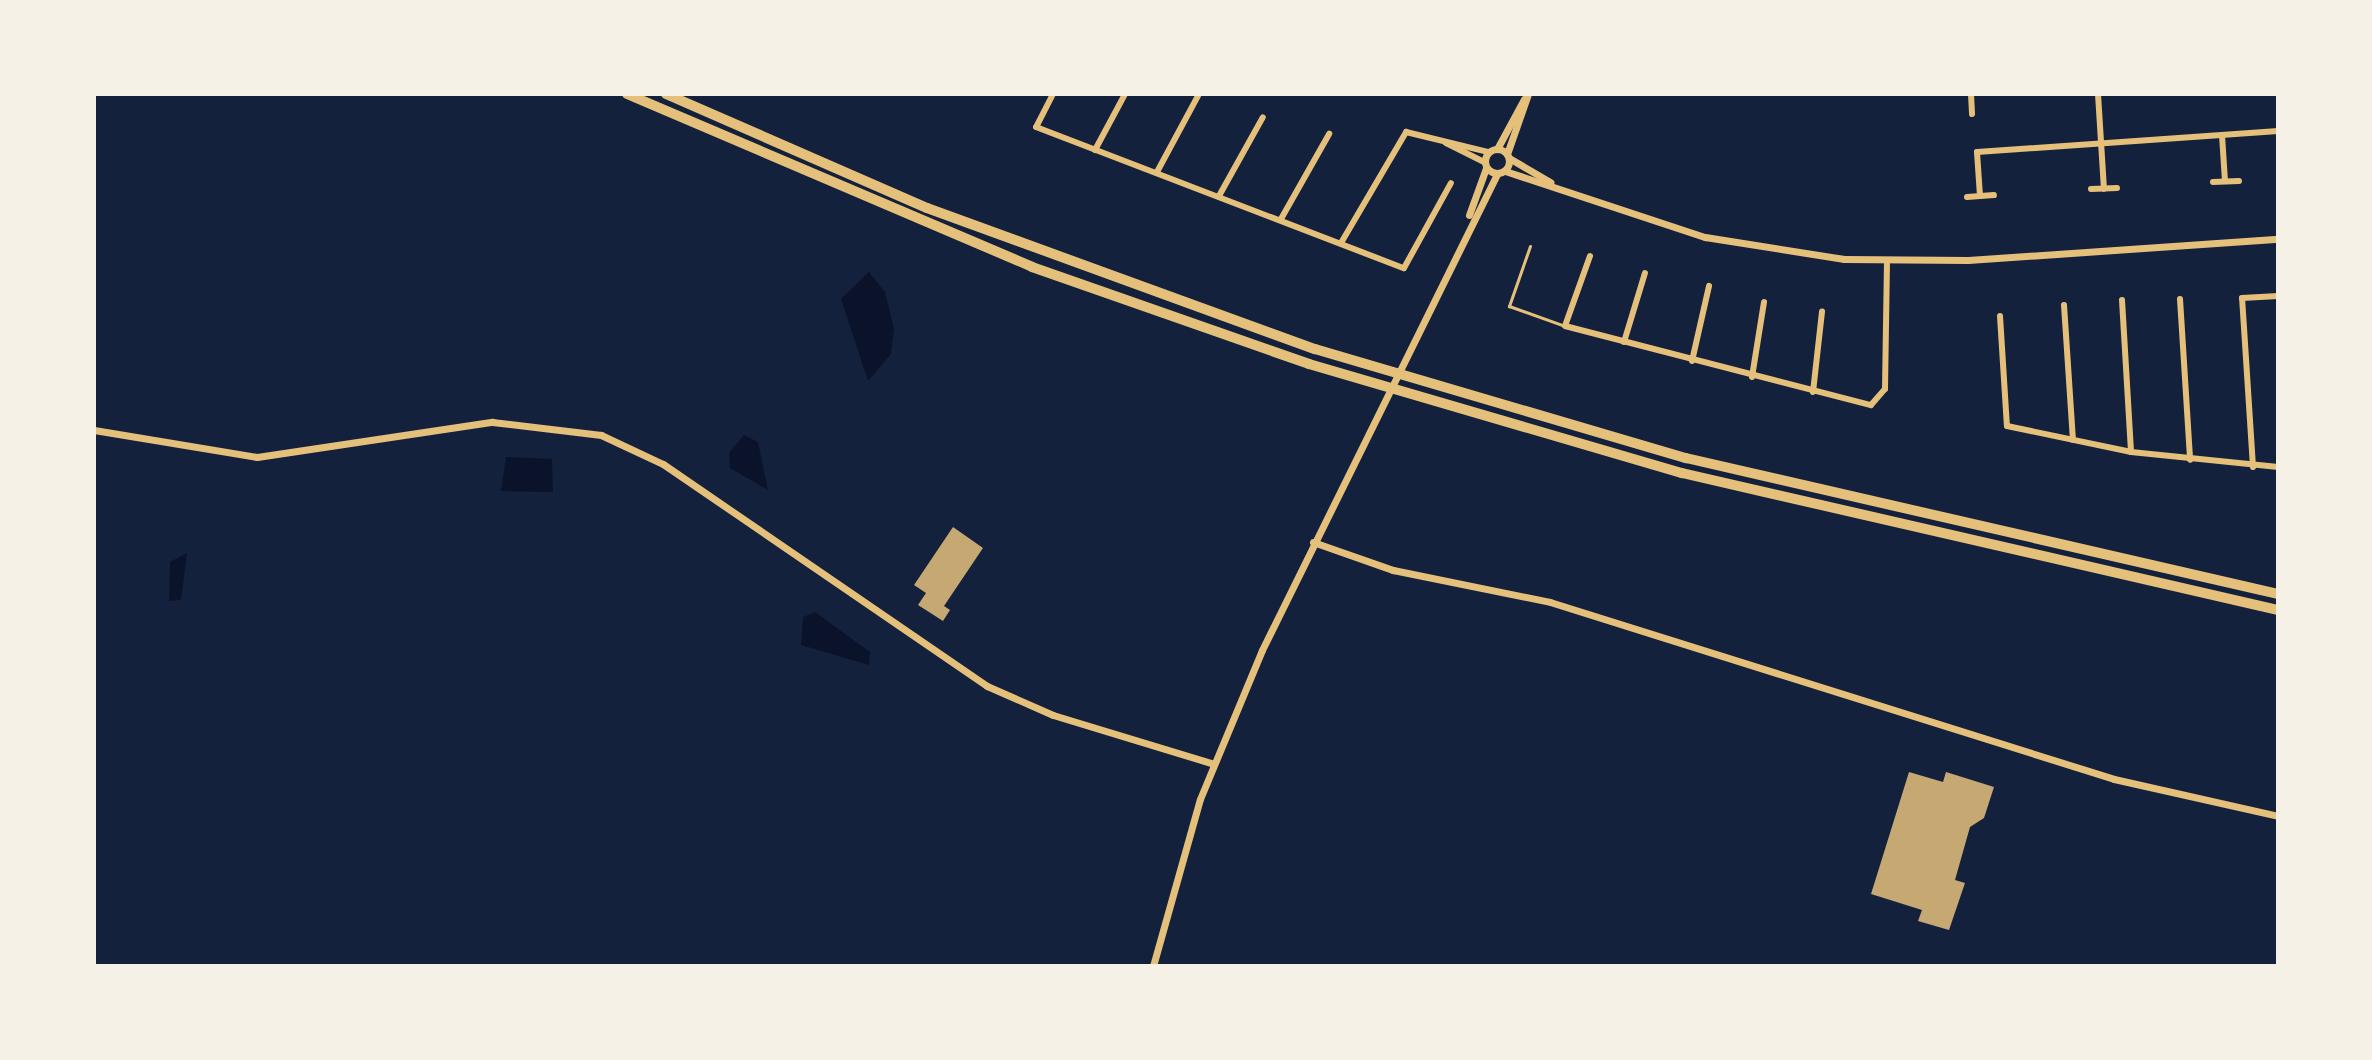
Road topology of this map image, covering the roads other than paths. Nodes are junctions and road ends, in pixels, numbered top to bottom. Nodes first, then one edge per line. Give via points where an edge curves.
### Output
1 (627, 94) edge
2 (666, 94) edge
3 (1053, 94) edge
4 (1125, 94) edge
5 (1199, 94) edge
6 (1528, 94) edge
7 (1971, 94) edge
8 (2098, 94) edge
9 (1972, 114) dead end
10 (1263, 117) dead end
11 (2278, 131) edge
12 (1329, 134) dead end
13 (2222, 135) junction
14 (1432, 136) junction
15 (2101, 143) junction
16 (1095, 150) junction
17 (1492, 150) junction
18 (1508, 156) junction
19 (1485, 165) junction
20 (1157, 172) junction
21 (1501, 172) junction
22 (2225, 181) junction
23 (2239, 181) dead end
24 (2213, 182) dead end
25 (1451, 183) dead end
26 (2117, 188) dead end
27 (2091, 189) dead end
28 (2104, 189) junction
29 (1566, 191) junction
30 (1994, 195) dead end
31 (1219, 196) junction
32 (1980, 196) junction
33 (1967, 197) dead end
34 (1281, 219) junction
35 (1463, 232) junction
36 (2278, 239) edge
37 (1341, 243) junction
38 (1530, 246) dead end
39 (1590, 256) dead end
40 (1887, 261) junction
41 (1645, 273) dead end
42 (1709, 286) dead end
43 (2278, 296) edge
44 (2180, 299) dead end
45 (2122, 300) dead end
46 (1764, 302) dead end
47 (2064, 305) dead end
48 (1822, 312) dead end
49 (2000, 316) dead end
50 (1565, 326) junction
51 (1624, 342) junction
52 (1692, 361) junction
53 (1752, 377) junction
54 (1813, 392) junction
55 (94, 430) edge
56 (2073, 440) junction
57 (2131, 452) junction
58 (2190, 460) junction
59 (2253, 467) junction
60 (2278, 467) edge
61 (1313, 542) junction
62 (2278, 594) edge
63 (2278, 610) edge
64 (1214, 764) junction
65 (2278, 816) edge
66 (1153, 966) edge

1 - 63 highway via 1032,267 1362,381 1697,476
2 - 62 highway via 996,235 1328,354 1701,461
3 - 16 street via 1036,127
4 - 16 street
5 - 20 street
6 - 17 street
6 - 18 street
7 - 9 street
8 - 15 street
10 - 31 street
11 - 13 street
12 - 34 street
13 - 15 street
13 - 22 street
14 - 17 street
14 - 19 street
14 - 37 street via 1413,130 1398,140
15 - 28 street
15 - 32 street via 1977,152
16 - 20 street
17 - 18 street
17 - 19 street
18 - 21 street
18 - 29 street
19 - 21 street
19 - 35 street
20 - 31 street
21 - 29 street
21 - 35 street
22 - 23 street
22 - 24 street
25 - 37 street via 1404,268
26 - 28 street
27 - 28 street
29 - 40 street via 1719,240
30 - 32 street
31 - 34 street
32 - 33 street
34 - 37 street
35 - 61 street
36 - 40 street
38 - 50 lane via 1509,306
39 - 50 street
40 - 54 street via 1882,397 1871,405
41 - 51 street
42 - 52 street
43 - 59 street via 2242,298
44 - 58 street
45 - 57 street
46 - 53 street
47 - 56 street
48 - 54 street
49 - 56 street via 2007,426
50 - 51 street
51 - 52 street
52 - 53 street
53 - 54 street
55 - 64 street via 257,457 492,422 601,435 663,464 987,686 1053,715
56 - 57 street
57 - 58 street
58 - 59 street
59 - 60 street
61 - 64 street
61 - 65 street via 1393,570 1550,602 2114,779
64 - 66 street

